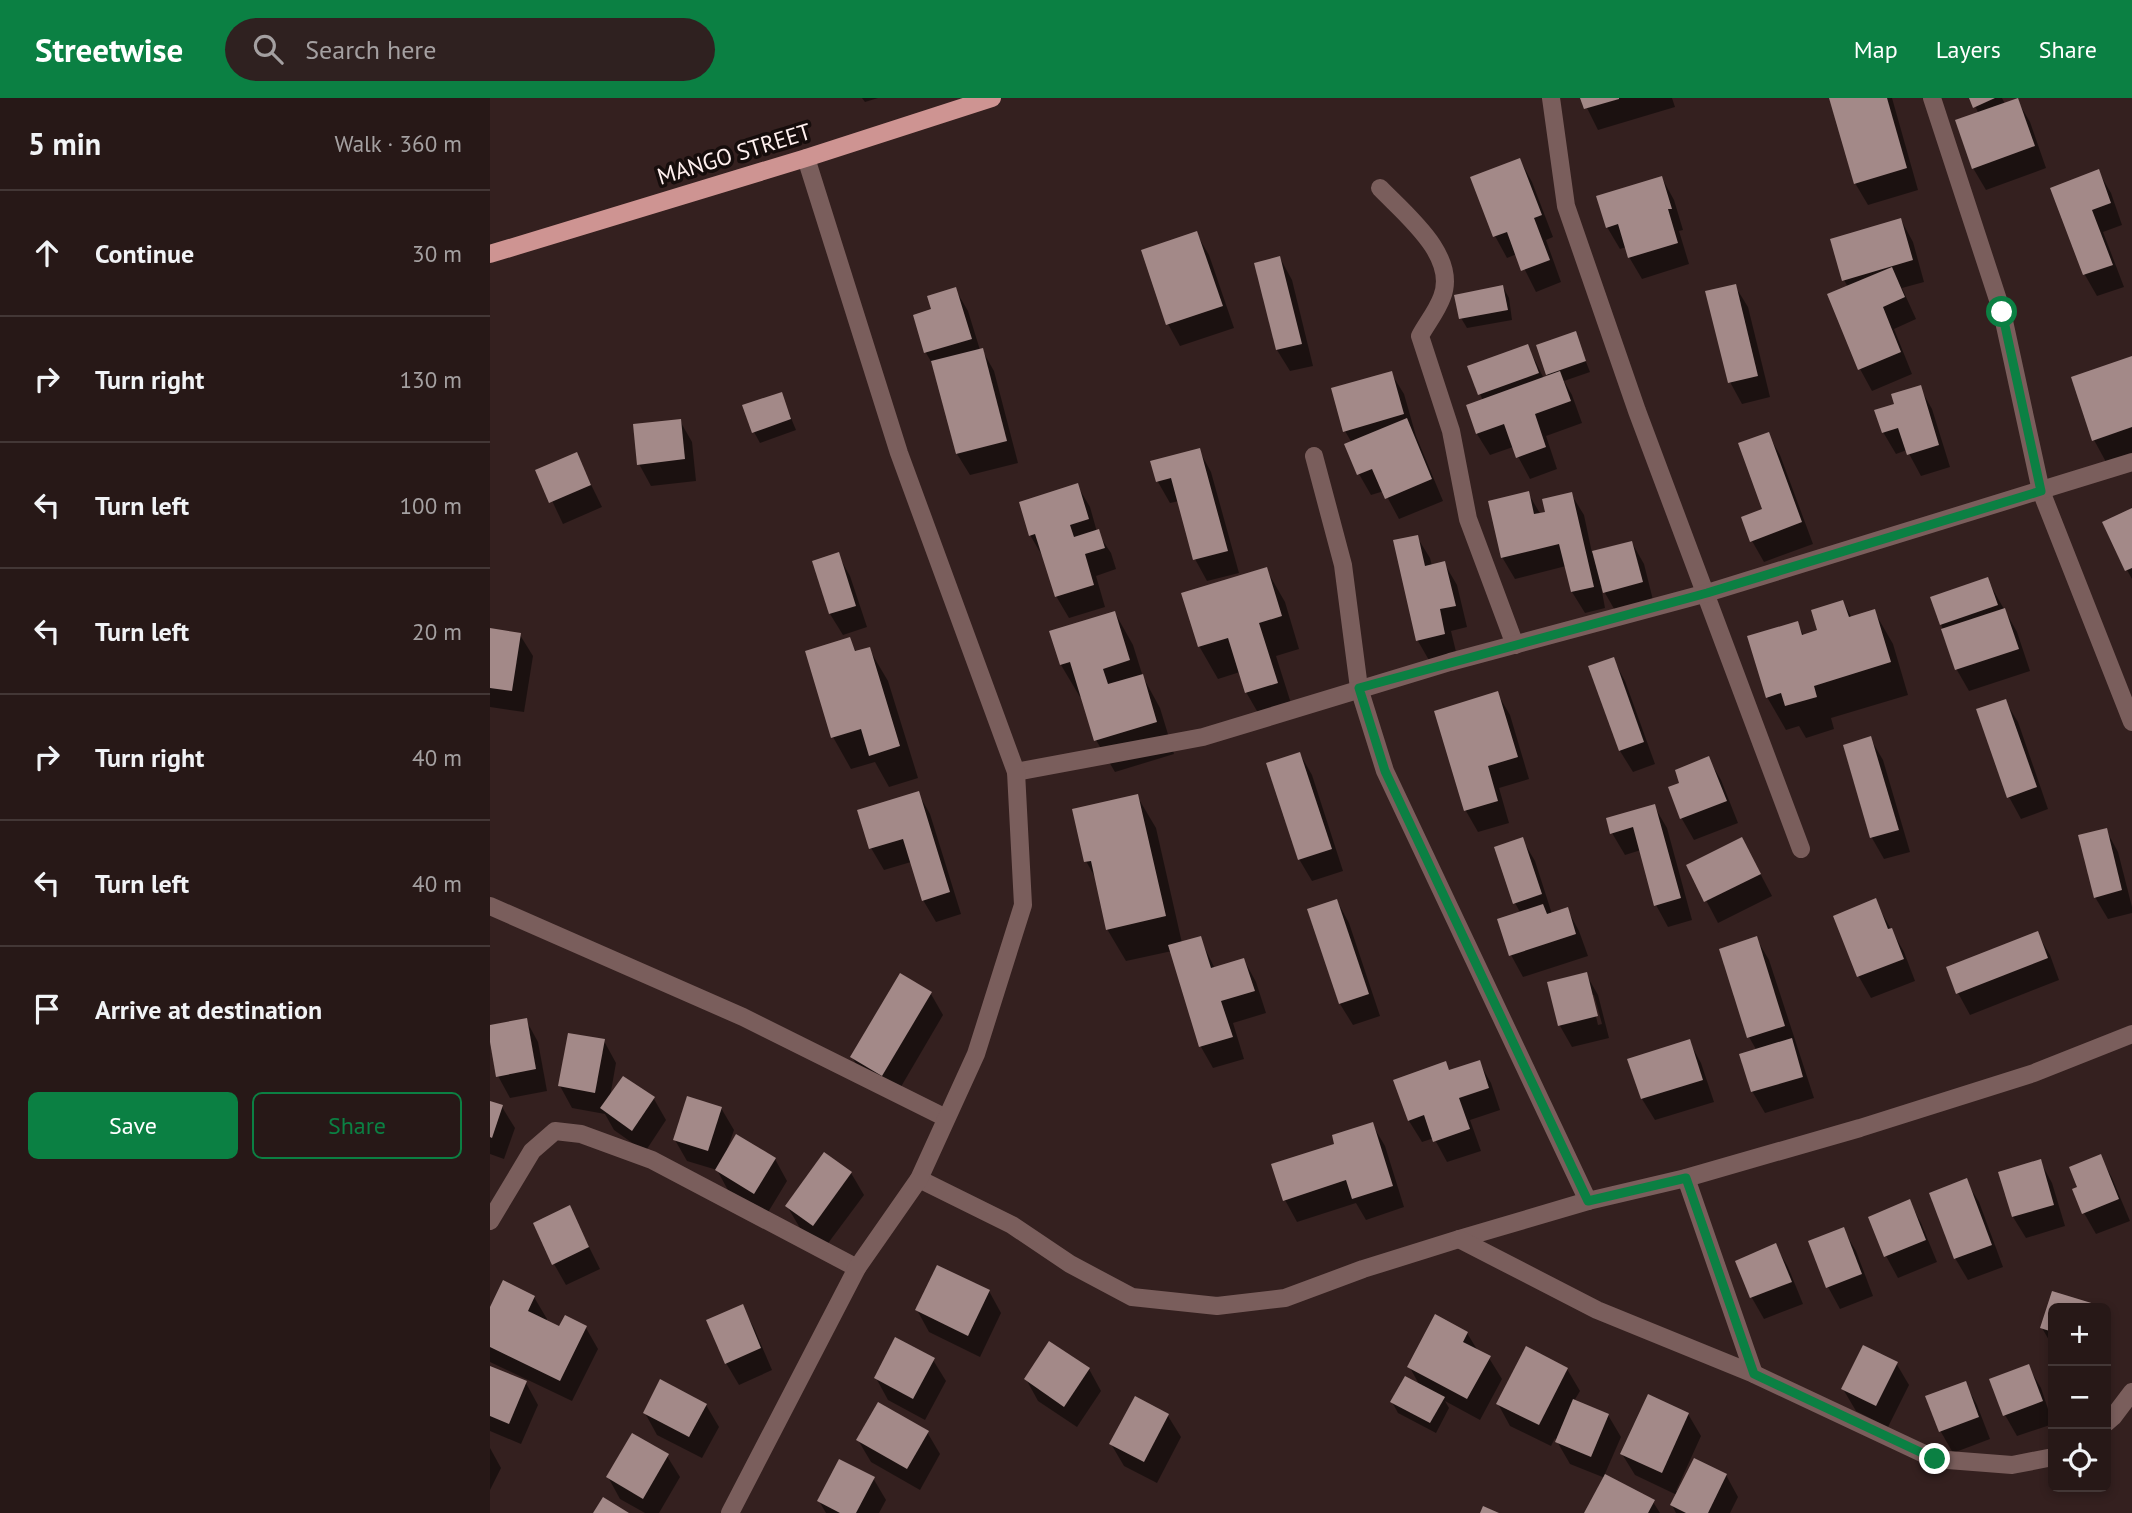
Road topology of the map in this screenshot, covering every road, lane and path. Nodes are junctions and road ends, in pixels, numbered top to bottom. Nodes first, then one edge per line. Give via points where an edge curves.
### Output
1 (992, 98) edge
2 (1551, 98) edge
3 (1932, 98) edge
4 (806, 158) junction
5 (1380, 188) dead end
6 (490, 254) edge
7 (1314, 456) dead end
8 (2132, 462) edge
9 (2041, 491) junction
10 (1707, 593) junction
11 (1516, 645) junction
12 (1359, 688) junction
13 (2132, 722) edge
14 (1016, 772) junction
15 (1801, 849) dead end
16 (490, 906) edge
17 (2132, 1034) edge
18 (946, 1118) junction
19 (1686, 1178) junction
20 (919, 1179) junction
21 (1588, 1201) junction
22 (490, 1221) edge
23 (1459, 1239) junction
24 (857, 1268) junction
25 (1754, 1374) junction
26 (2132, 1392) edge
27 (2111, 1419) edge
28 (2048, 1458) edge
29 (730, 1513) edge

1 - 4 main road, MANGO STREET
2 - 10 street via 1566,206
3 - 9 street via 2002,312
4 - 6 main road, MANGO STREET
4 - 14 street via 899,453
5 - 11 street via 1422,232 1447,274 1443,297 1420,336 1451,431 1468,519
7 - 12 street via 1343,565
8 - 9 street
9 - 10 street
9 - 13 street
10 - 11 street
10 - 15 street
11 - 12 street
12 - 14 street via 1203,737
12 - 21 street via 1385,771
14 - 18 street via 1023,905 976,1054
16 - 18 street via 743,1017
17 - 19 street via 2034,1073
18 - 20 street
19 - 21 street
19 - 25 street
20 - 23 street via 1012,1225 1070,1264 1132,1297 1217,1306 1285,1298
20 - 24 street
21 - 23 street
22 - 24 street via 532,1151 555,1131 580,1134 652,1160
23 - 25 street via 1597,1310
24 - 29 street
25 - 28 street via 1935,1459 2012,1465
26 - 27 street

